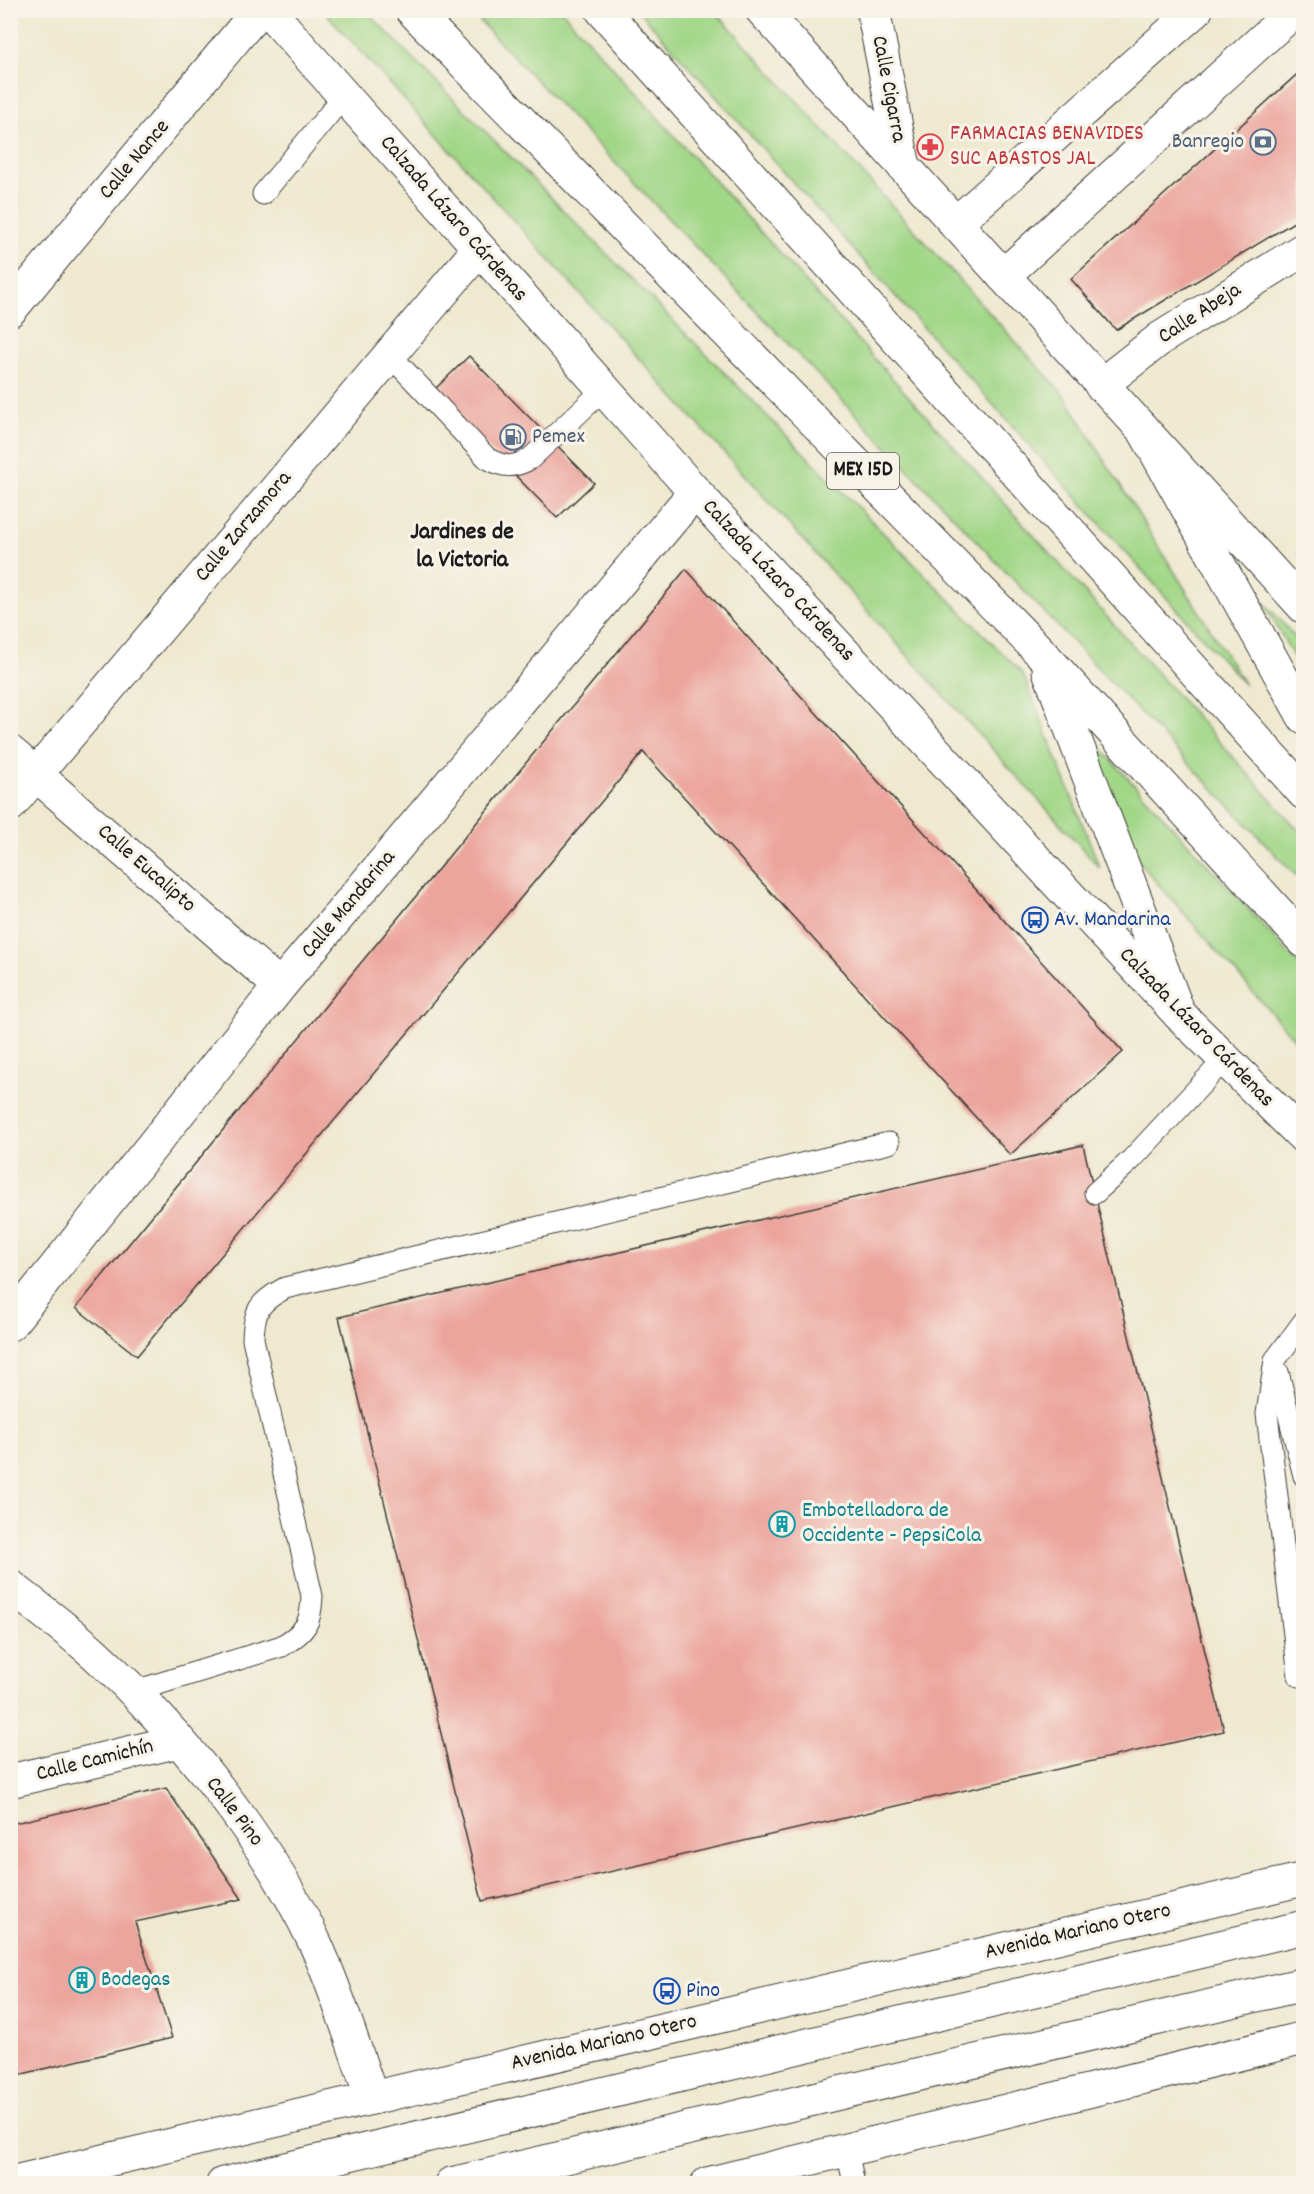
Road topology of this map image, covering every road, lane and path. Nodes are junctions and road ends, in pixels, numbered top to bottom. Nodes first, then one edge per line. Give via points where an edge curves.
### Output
1 (259, 10) edge
2 (268, 10) edge
3 (412, 10) edge
4 (602, 10) edge
5 (762, 10) edge
6 (873, 10) edge
7 (1196, 10) edge
8 (1295, 10) edge
9 (344, 96) junction
10 (904, 167) junction
11 (263, 194) dead end
12 (955, 224) junction
13 (479, 249) junction
14 (1304, 249) edge
15 (1002, 276) junction
16 (10, 310) edge
17 (389, 354) junction
18 (1101, 385) junction
19 (604, 389) junction
20 (1146, 434) junction
21 (695, 492) junction
22 (1304, 607) edge
23 (1044, 656) junction
24 (1304, 717) edge
25 (10, 753) edge
26 (36, 774) junction
27 (1304, 793) edge
28 (10, 805) edge
29 (1304, 941) edge
30 (280, 986) junction
31 (1179, 1014) junction
32 (1225, 1059) junction
33 (1304, 1137) edge
34 (889, 1143) dead end
35 (1095, 1193) dead end
36 (1304, 1320) edge
37 (10, 1324) edge
38 (1275, 1360) junction
39 (1304, 1476) edge
40 (10, 1586) edge
41 (1299, 1676) dead end
42 (132, 1692) junction
43 (179, 1741) junction
44 (10, 1781) edge
45 (1304, 1879) edge
46 (1304, 1927) edge
47 (1304, 1984) edge
48 (1304, 2038) edge
49 (372, 2098) junction
50 (847, 2150) junction
51 (10, 2183) edge
52 (223, 2184) edge
53 (451, 2184) edge
54 (707, 2184) edge
55 (854, 2184) edge

1 - 16 main road, Calle Nance
2 - 9 main road, Calzada Lázaro Cárdenas
3 - 23 main road, MEX 15D
4 - 27 main road
5 - 10 main road
6 - 10 main road, Calle Cigarra
7 - 12 main road
8 - 15 main road
9 - 11 lane
9 - 13 main road, Calzada Lázaro Cárdenas
10 - 12 main road
12 - 15 main road
13 - 17 main road, Calle Zarzamora
13 - 19 main road, Calzada Lázaro Cárdenas
14 - 18 main road, Calle Abeja via 1161,338
15 - 18 main road
17 - 19 lane via 487,458 500,466 516,466 530,459
17 - 26 main road, Calle Zarzamora
18 - 20 main road
19 - 21 main road, Calzada Lázaro Cárdenas
20 - 22 main road
20 - 24 main road
21 - 30 main road, Calle Mandarina
21 - 31 main road, Calzada Lázaro Cárdenas
23 - 29 main road, MEX 15D
23 - 31 main road
25 - 26 main road, Calle Eucalipto
26 - 28 main road, Calle Zarzamora
26 - 30 main road, Calle Eucalipto
30 - 37 main road, Calle Mandarina
31 - 32 main road, Calzada Lázaro Cárdenas
32 - 33 main road, Calzada Lázaro Cárdenas
32 - 35 lane
34 - 42 lane via 285,1288 265,1299 254,1317 253,1339 312,1596 311,1617 300,1635 282,1646
36 - 38 lane
38 - 39 lane
38 - 41 lane via 1267,1414
40 - 42 main road, Calle Pino via 95,1654
42 - 43 main road, Calle Pino
43 - 44 main road, Calle Camichín
43 - 49 main road, Calle Pino via 258,1841 316,1945
45 - 49 main road, Avenida Mariano Otero
46 - 52 main road, Avenida Mariano Otero
47 - 53 main road
48 - 50 main road
49 - 51 main road, Avenida Mariano Otero
50 - 54 main road
50 - 55 lane

